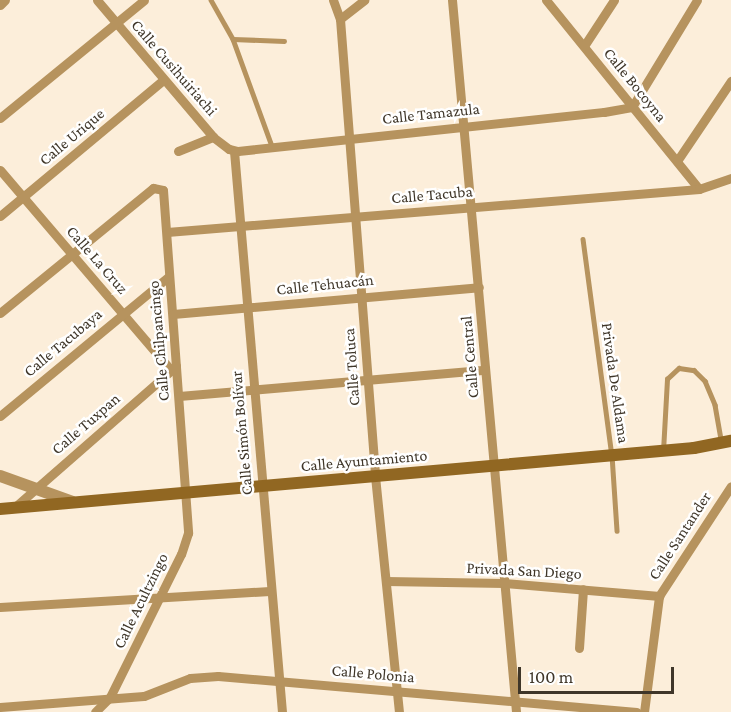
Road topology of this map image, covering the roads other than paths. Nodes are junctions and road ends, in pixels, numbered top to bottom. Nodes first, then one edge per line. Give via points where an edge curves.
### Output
1 (5, 0) edge
2 (97, 0) edge
3 (144, 0) edge
4 (211, 0) edge
5 (333, 0) edge
6 (364, 0) edge
7 (452, 0) edge
8 (546, 0) edge
9 (614, 0) edge
10 (697, 0) edge
11 (0, 5) edge
12 (340, 19) junction
13 (116, 23) junction
14 (233, 39) junction
15 (284, 41) dead end
16 (584, 46) junction
17 (163, 80) junction
18 (731, 81) edge
19 (632, 107) junction
20 (0, 118) edge
21 (465, 125) junction
22 (213, 137) junction
23 (349, 138) junction
24 (273, 146) junction
25 (178, 151) dead end
26 (234, 151) junction
27 (677, 161) junction
28 (0, 170) edge
29 (731, 178) edge
30 (699, 189) junction
31 (23, 197) junction
32 (472, 207) junction
33 (0, 216) edge
34 (356, 216) junction
35 (239, 226) junction
36 (167, 232) junction
37 (583, 238) dead end
38 (72, 254) junction
39 (169, 276) junction
40 (479, 287) junction
41 (362, 296) junction
42 (246, 308) junction
43 (122, 312) junction
44 (0, 313) edge
45 (173, 314) junction
46 (174, 368) junction
47 (485, 370) junction
48 (368, 379) junction
49 (253, 390) junction
50 (179, 396) junction
51 (2, 414) edge
52 (726, 443) edge
53 (663, 450) junction
54 (612, 454) junction
55 (494, 466) junction
56 (0, 476) edge
57 (375, 476) junction
58 (731, 486) edge
59 (262, 487) junction
60 (35, 489) junction
61 (186, 494) junction
62 (73, 502) junction
63 (15, 507) junction
64 (0, 509) edge
65 (617, 531) dead end
66 (386, 581) junction
67 (504, 583) junction
68 (583, 589) junction
69 (270, 591) junction
70 (659, 596) junction
71 (157, 597) junction
72 (0, 607) edge
73 (579, 648) dead end
74 (278, 679) junction
75 (397, 691) junction
76 (110, 697) junction
77 (0, 707) edge
78 (515, 707) edge
79 (96, 712) edge
80 (282, 712) edge
81 (399, 712) edge
82 (636, 712) edge
83 (644, 712) edge

1 - 11 street
2 - 13 street, Calle Cusihuiriachi
3 - 13 street
4 - 14 lane
5 - 12 street, Calle Toluca
6 - 12 street
7 - 21 street, Calle Central
8 - 16 street, Calle Bocoyna
9 - 16 street
10 - 19 street
12 - 23 street, Calle Toluca
13 - 17 street, Calle Cusihuiriachi
13 - 20 street
14 - 15 lane
14 - 24 lane
16 - 19 street, Calle Bocoyna
17 - 22 street, Calle Cusihuiriachi
17 - 31 street, Calle Urique
18 - 27 street
19 - 21 street, Calle Tamazula
19 - 27 street, Calle Bocoyna
21 - 23 street, Calle Tamazula
21 - 32 street, Calle Central
22 - 25 street
22 - 26 street, Calle Cusihuiriachi
23 - 24 street, Calle Tamazula
23 - 34 street, Calle Toluca
24 - 26 street, Calle Tamazula
26 - 35 street, Calle Simón Bolívar
27 - 30 street, Calle Bocoyna
28 - 31 street, Calle La Cruz
29 - 30 street, Calle Tacuba
30 - 32 street, Calle Tacuba
31 - 33 street, Calle Urique
31 - 38 street, Calle La Cruz
32 - 34 street, Calle Tacuba
32 - 40 street, Calle Central
34 - 35 street, Calle Tacuba
34 - 41 street, Calle Toluca
35 - 36 street, Calle Tacuba
35 - 42 street, Calle Simón Bolívar
36 - 38 street, Calle Chilpancingo via 165,193 159,187 153,188
36 - 39 street, Calle Chilpancingo
37 - 54 lane, Privada De Aldama
38 - 43 street, Calle La Cruz
38 - 44 street
39 - 43 street, Calle Tacubaya
39 - 45 street, Calle Chilpancingo
40 - 41 street, Calle Tehuacán
40 - 47 street, Calle Central
41 - 42 street, Calle Tehuacán
41 - 48 street, Calle Toluca
42 - 45 street, Calle Tehuacán
42 - 49 street, Calle Simón Bolívar
43 - 46 street, Calle La Cruz
43 - 51 street, Calle Tacubaya
45 - 46 street, Calle Chilpancingo
46 - 50 street, Calle Chilpancingo
46 - 60 street, Calle Tuxpan
47 - 48 street
47 - 55 street, Calle Central
48 - 49 street
48 - 57 street, Calle Toluca
49 - 50 street
49 - 59 street, Calle Simón Bolívar
50 - 61 street, Calle Chilpancingo
52 - 53 main road, Calle Ayuntamiento
52 - 53 lane via 705,381 694,370 679,368 666,379
53 - 54 main road, Calle Ayuntamiento
54 - 55 main road, Calle Ayuntamiento
54 - 65 lane, Privada De Aldama
55 - 57 main road, Calle Ayuntamiento
55 - 67 street, Calle Central
56 - 60 street
57 - 59 main road, Calle Ayuntamiento
57 - 66 street, Calle Toluca
58 - 70 street, Calle Santander
59 - 61 main road, Calle Ayuntamiento
59 - 69 street, Calle Simón Bolívar
60 - 62 street
60 - 63 street, Calle Tuxpan
61 - 62 main road, Calle Ayuntamiento
61 - 71 street, Calle Acultzingo via 189,523 185,544
62 - 63 main road, Calle Ayuntamiento
63 - 64 main road, Calle Ayuntamiento
66 - 67 street, Privada San Diego
66 - 75 street, Calle Toluca
67 - 68 street, Privada San Diego
67 - 78 street, Calle Central
68 - 70 street, Privada San Diego
68 - 73 street
69 - 71 street
69 - 74 street, Calle Simón Bolívar
70 - 83 street, Calle Santander
71 - 72 street
71 - 76 street, Calle Acultzingo
74 - 75 street, Calle Polonia
74 - 76 street, Calle Polonia via 202,676 144,696
74 - 80 street, Calle Simón Bolívar
75 - 78 street, Calle Polonia
75 - 81 street, Calle Toluca
76 - 77 street, Calle Polonia
76 - 79 street, Calle Acultzingo
78 - 82 street, Calle Polonia

